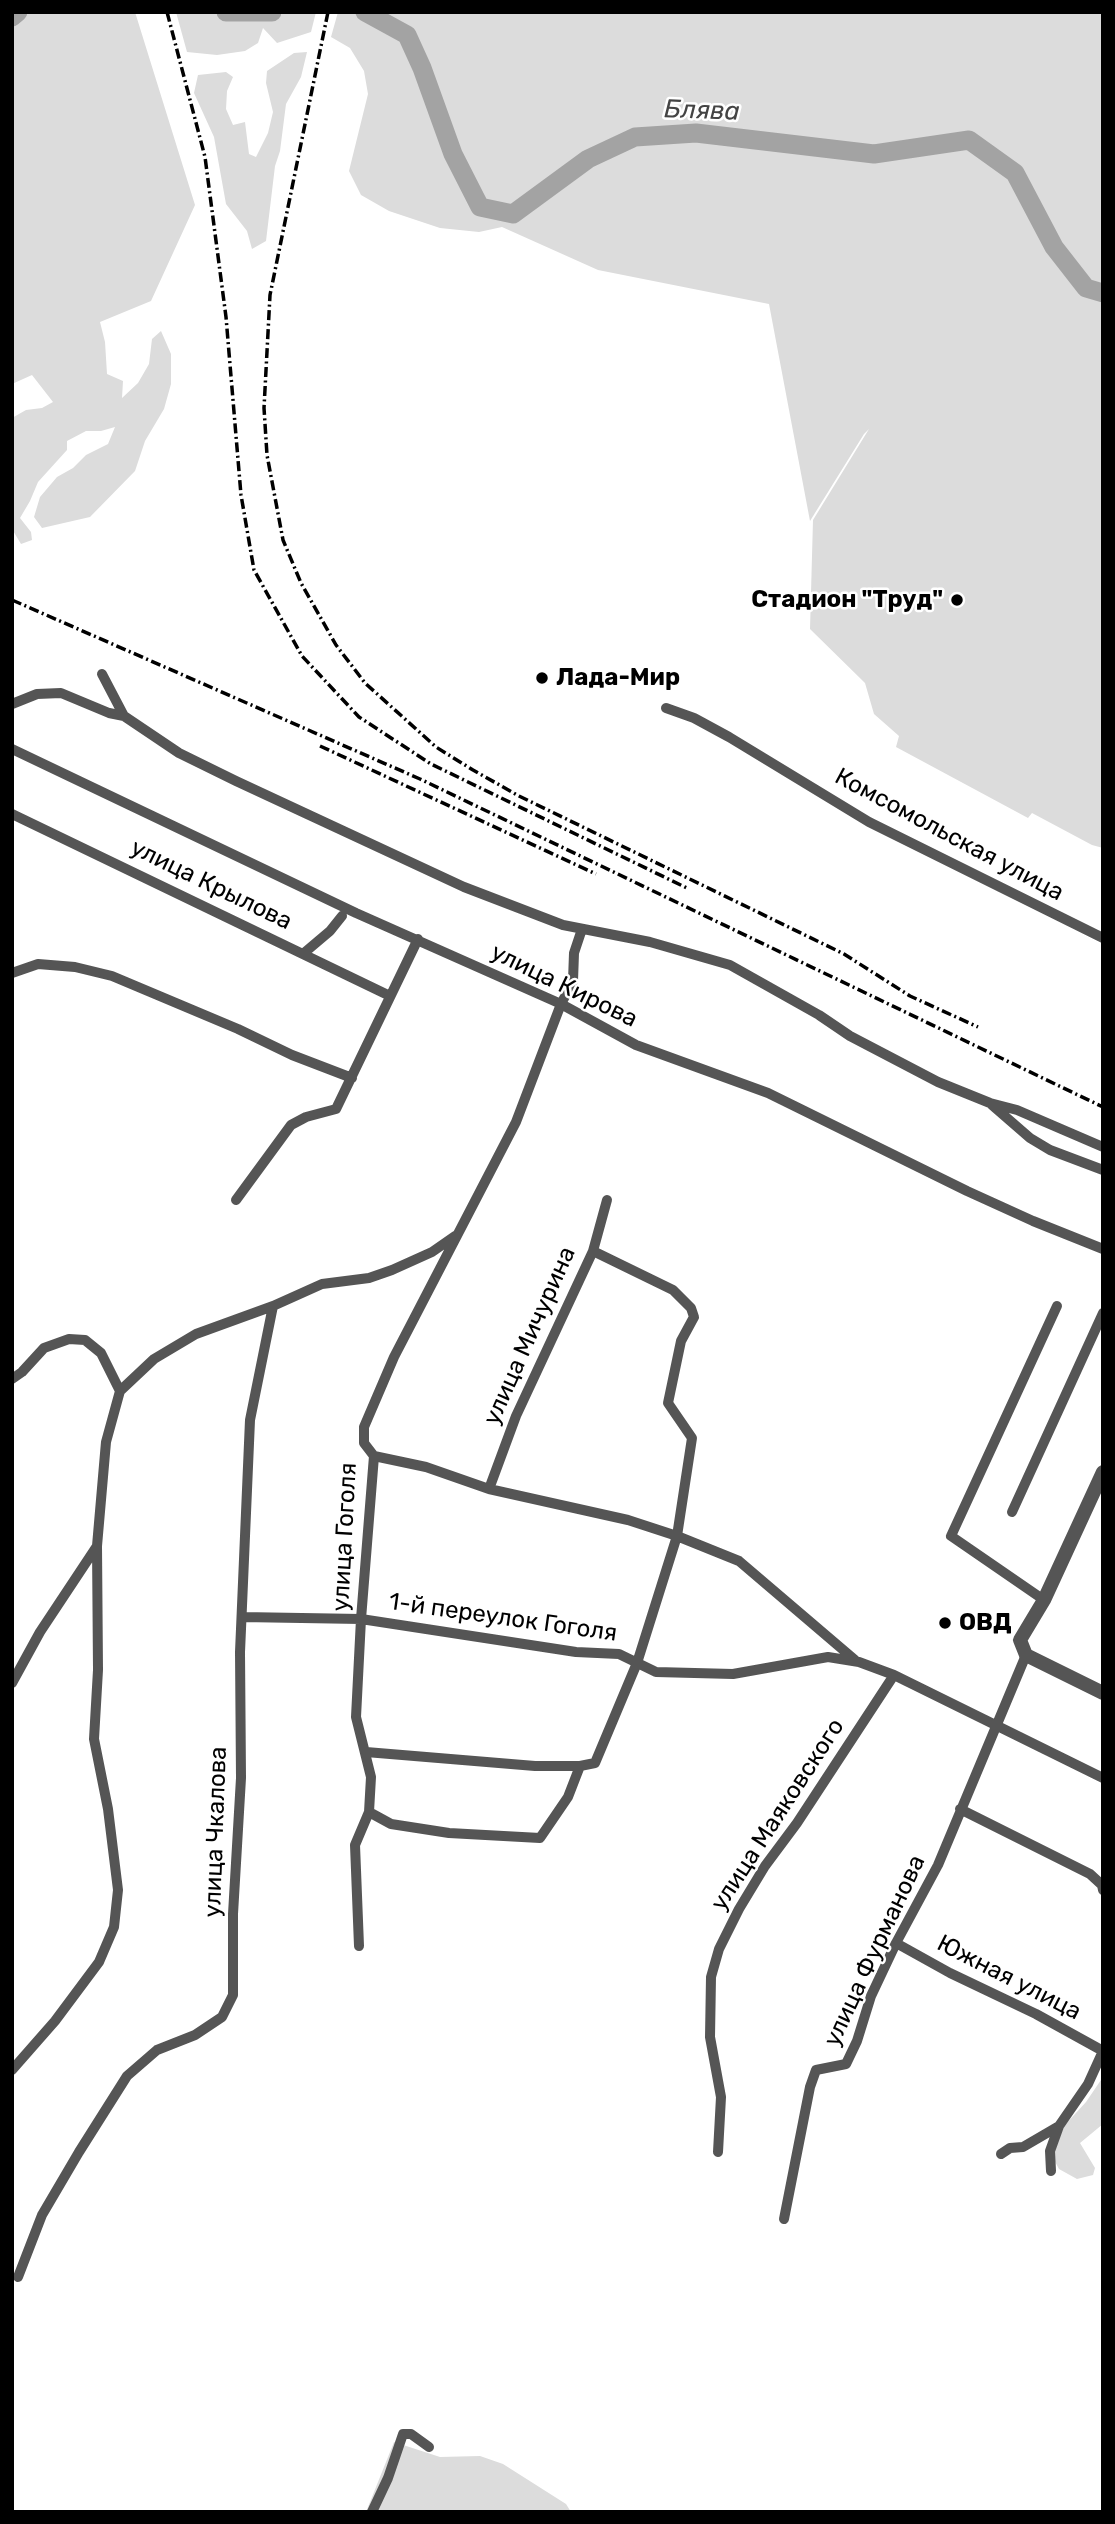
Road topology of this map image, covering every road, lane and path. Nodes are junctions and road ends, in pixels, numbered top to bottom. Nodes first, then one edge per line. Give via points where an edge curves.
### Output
1 (102, 674) dead end
2 (12, 704) edge
3 (666, 708) dead end
4 (124, 716) junction
5 (12, 749) edge
6 (12, 814) edge
7 (342, 916) dead end
8 (582, 929) junction
9 (1103, 938) edge
10 (418, 939) junction
11 (304, 953) junction
12 (12, 973) edge
13 (390, 996) junction
14 (561, 1004) junction
15 (352, 1078) junction
16 (990, 1103) junction
17 (1103, 1147) edge
18 (1103, 1170) edge
19 (236, 1200) dead end
20 (607, 1200) dead end
21 (458, 1234) junction
22 (1103, 1249) edge
23 (593, 1251) junction
24 (272, 1306) junction
25 (1057, 1306) dead end
26 (1103, 1313) edge
27 (12, 1379) edge
28 (120, 1391) junction
29 (374, 1456) junction
30 (1103, 1472) edge
31 (489, 1489) junction
32 (1012, 1512) dead end
33 (680, 1538) junction
34 (97, 1545) junction
35 (1044, 1600) junction
36 (242, 1617) junction
37 (361, 1619) junction
38 (1026, 1655) junction
39 (859, 1662) junction
40 (637, 1663) junction
41 (894, 1675) junction
42 (12, 1683) edge
43 (1103, 1693) edge
44 (995, 1724) junction
45 (366, 1752) junction
46 (580, 1766) junction
47 (1103, 1778) edge
48 (960, 1809) junction
49 (369, 1812) junction
50 (1103, 1890) edge
51 (896, 1943) junction
52 (359, 1947) dead end
53 (1103, 2051) edge
54 (12, 2070) edge
55 (1059, 2126) junction
56 (718, 2152) dead end
57 (1001, 2154) dead end
58 (1051, 2171) dead end
59 (784, 2219) dead end
60 (18, 2277) dead end
61 (429, 2447) dead end
62 (372, 2512) edge

1 - 4 street
2 - 4 street via 37,694 61,693
3 - 9 street, Комсомольская улица via 694,718 869,822
4 - 8 street via 178,753 464,887
5 - 10 street, улица Кирова
6 - 11 street, улица Крылова
7 - 11 street
8 - 14 street, улица Гоголя via 574,953 573,981
8 - 16 street via 730,965 850,1036 938,1082
10 - 13 street
10 - 14 street, улица Кирова
11 - 13 street, улица Крылова
12 - 15 street via 38,964 112,976
13 - 15 street
14 - 21 street, улица Гоголя via 516,1122
14 - 22 street, улица Кирова via 636,1045 768,1093 1033,1222
15 - 19 street via 336,1109 291,1125
16 - 17 street
16 - 18 street via 1050,1150
20 - 23 street, улица Мичурина
21 - 24 street via 392,1270 322,1284
21 - 29 street, улица Гоголя via 394,1357 364,1427 364,1443
23 - 31 street, улица Мичурина via 516,1416
23 - 33 street via 673,1290 694,1317 681,1341 668,1404 692,1438
24 - 28 street via 196,1334 154,1359
24 - 36 street, улица Чкалова via 250,1420
25 - 35 street via 951,1536
26 - 32 street
27 - 28 street via 44,1349 69,1339 85,1340 101,1353
28 - 34 street via 106,1442
29 - 31 street via 426,1467
29 - 37 street, улица Гоголя
30 - 35 street
31 - 33 street via 628,1520
33 - 39 street via 739,1561
33 - 40 street
34 - 42 street
34 - 54 street via 94,1740 118,1890 114,1927 99,1962
35 - 38 street via 1020,1640
36 - 37 street, 1-й переулок Гоголя
36 - 60 street, улица Чкалова via 233,1995 222,2017 195,2035 157,2050 128,2076 42,2216
37 - 40 street, 1-й переулок Гоголя via 576,1652 619,1654
37 - 45 street, улица Гоголя via 356,1717
38 - 43 street
38 - 44 street, улица Фурманова
39 - 40 street, 1-й переулок Гоголя via 828,1657 733,1674 656,1672
39 - 41 street
40 - 46 street via 595,1763
41 - 44 street
41 - 56 street, улица Маяковского via 765,1866 719,1949 711,1977 709,2037 721,2097
44 - 47 street
44 - 48 street, улица Фурманова
45 - 46 street
45 - 49 street, улица Гоголя via 371,1777
46 - 49 street via 568,1797 540,1838 449,1833 391,1824
48 - 50 street via 1090,1874
48 - 51 street, улица Фурманова via 938,1865
49 - 52 street, улица Гоголя via 355,1845
51 - 53 street, Южная улица
51 - 59 street, улица Фурманова via 846,2064 816,2070
53 - 55 street via 1088,2084
55 - 57 street
55 - 58 street via 1050,2151
61 - 62 street via 410,2431 402,2434

